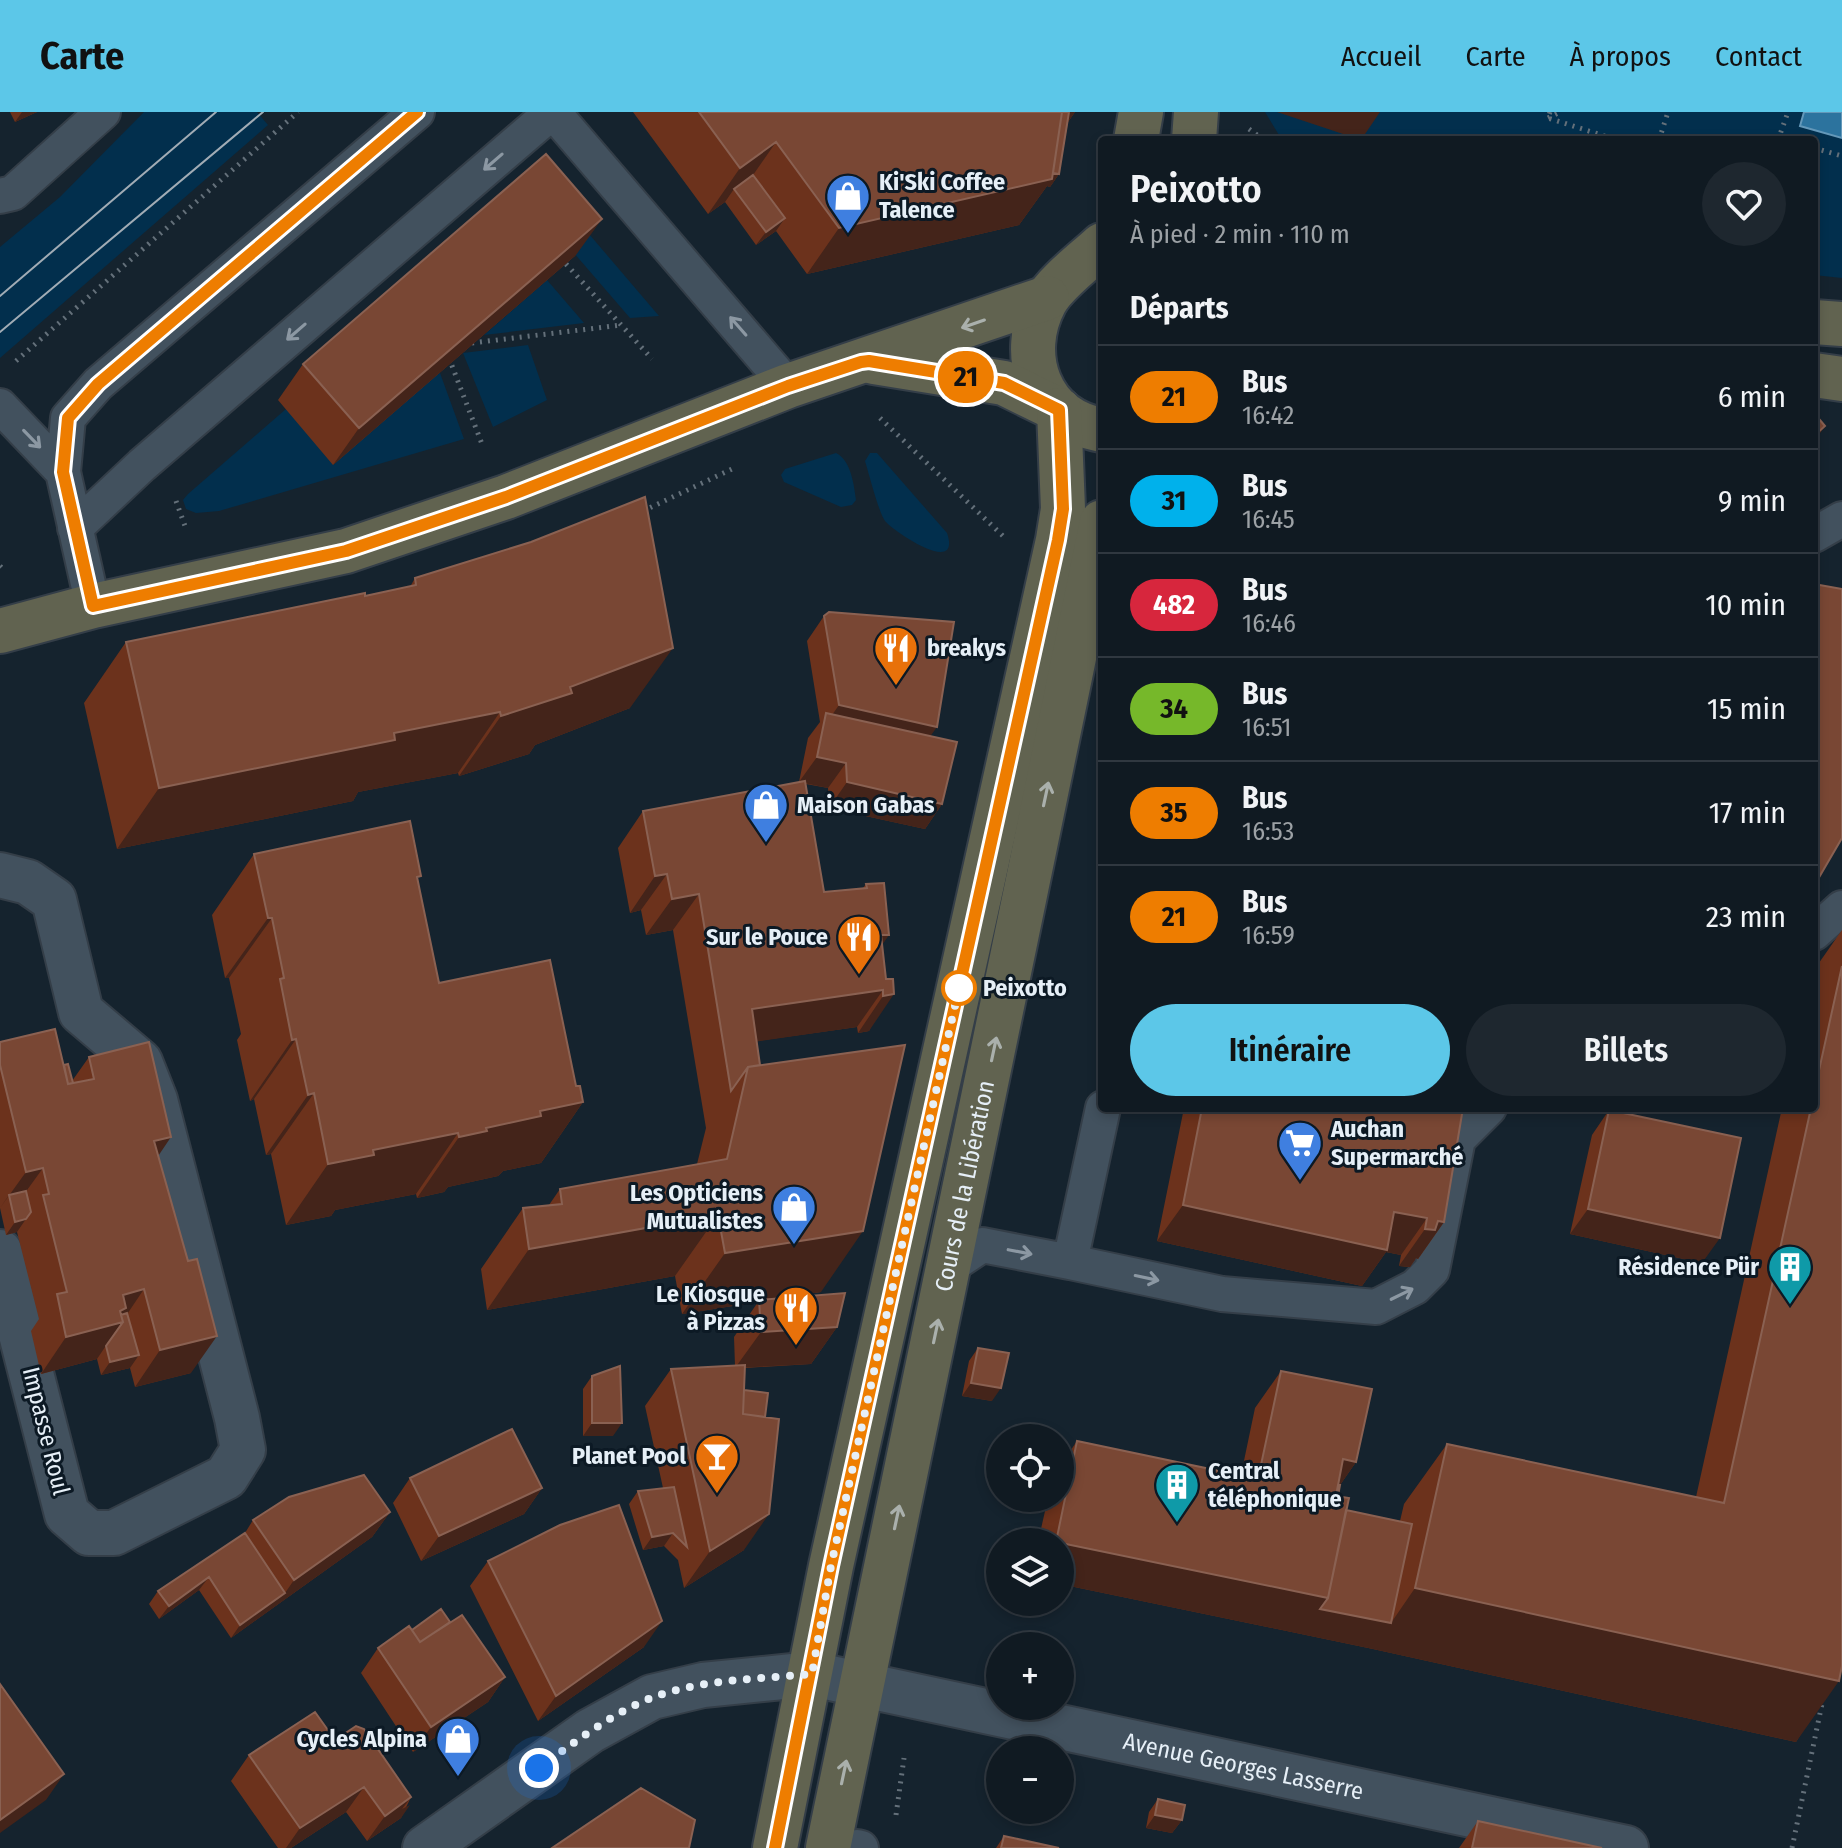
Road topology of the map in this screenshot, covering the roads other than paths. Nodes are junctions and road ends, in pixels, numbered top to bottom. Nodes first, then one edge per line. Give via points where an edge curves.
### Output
1 (103, 112) edge
2 (417, 112) edge
3 (553, 112) edge
4 (1141, 112) edge
5 (1196, 112) edge
6 (1137, 136) edge
7 (1194, 136) edge
8 (6, 194) edge
9 (1098, 249) edge
10 (1047, 298) junction
11 (1818, 322) edge
12 (1842, 324) edge
13 (869, 361) junction
14 (1818, 376) edge
15 (1842, 379) edge
16 (788, 386) junction
17 (0, 406) edge
18 (1059, 410) junction
19 (1098, 429) edge
20 (63, 472) junction
21 (1842, 519) edge
22 (75, 528) junction
23 (1818, 533) edge
24 (1098, 541) edge
25 (93, 606) junction
26 (0, 631) edge
27 (0, 875) edge
28 (1842, 908) edge
29 (1818, 929) edge
30 (1102, 1112) edge
31 (1485, 1112) edge
32 (0, 1252) edge
33 (1070, 1262) junction
34 (949, 1267) junction
35 (812, 1674) junction
36 (862, 1685) junction
37 (425, 1848) edge
38 (775, 1848) edge
39 (828, 1848) edge
40 (1626, 1848) edge

1 - 8 lane
2 - 20 lane via 98,384 68,418
16 -> 3 lane
3 -> 22 lane
4 - 6 main road
5 - 7 main road
9 - 10 main road
10 -> 13 main road
10 - 18 main road via 1034,327 1034,370
11 - 12 main road
13 - 16 main road
13 - 18 main road via 1004,383
14 - 15 main road
16 - 25 main road via 506,497 346,551
17 -> 20 lane
18 - 19 main road
18 - 35 main road, Cours de la Libération via 1063,509 1058,540 831,1566
20 - 22 lane
21 - 23 lane
22 - 25 lane
34 -> 24 main road, Cours de la Libération
25 - 26 main road
27 - 32 street, Impasse Roul via 28,882 54,900 81,1012 140,1062 155,1100 237,1418 243,1450 226,1477 114,1533 89,1533 67,1514
28 - 29 lane
30 - 33 lane
33 -> 31 lane via 1222,1294 1376,1307 1415,1287 1432,1270 1458,1139
34 -> 33 lane via 982,1245
36 -> 34 main road, Cours de la Libération
35 - 36 street, Avenue Georges Lasserre
35 - 37 street, Avenue Georges Lasserre via 703,1685 652,1697 590,1731
35 - 38 main road, Cours de la Libération
39 -> 36 main road, Cours de la Libération
36 - 40 street, Avenue Georges Lasserre

